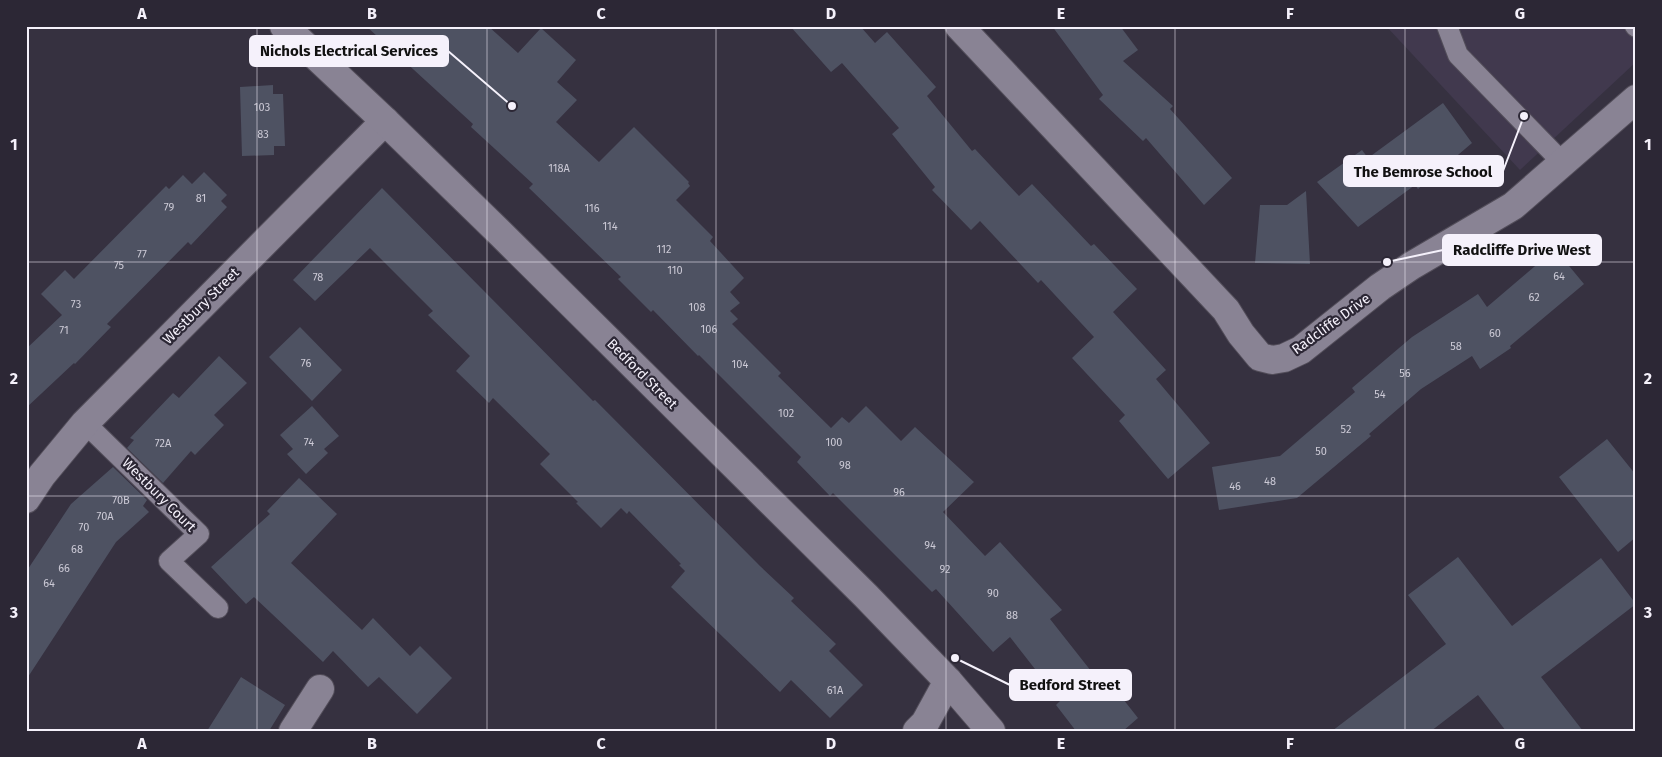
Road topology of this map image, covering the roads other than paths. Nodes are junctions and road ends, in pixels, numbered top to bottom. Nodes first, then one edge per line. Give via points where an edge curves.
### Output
1 (284, 26) edge
2 (959, 26) edge
3 (1447, 26) edge
4 (1636, 98) edge
5 (385, 121) junction
6 (1563, 163) junction
7 (85, 423) junction
8 (26, 499) edge
9 (218, 608) dead end
10 (948, 681) junction
11 (320, 689) dead end
12 (293, 731) edge
13 (917, 731) edge
14 (991, 731) edge

1 - 5 street, Bedford Street
2 - 6 street, Radcliffe Drive via 1226,310 1241,334 1260,357 1266,359 1284,358 1301,350 1411,266 1513,206
3 - 6 lane via 1458,55
4 - 6 street, Radcliffe Drive
5 - 7 street, Westbury Street
5 - 10 street, Bedford Street
7 - 8 street, Westbury Street
7 - 9 lane, Westbury Court via 199,534 169,561
10 - 13 street via 925,723
10 - 14 street, Bedford Street
11 - 12 street

